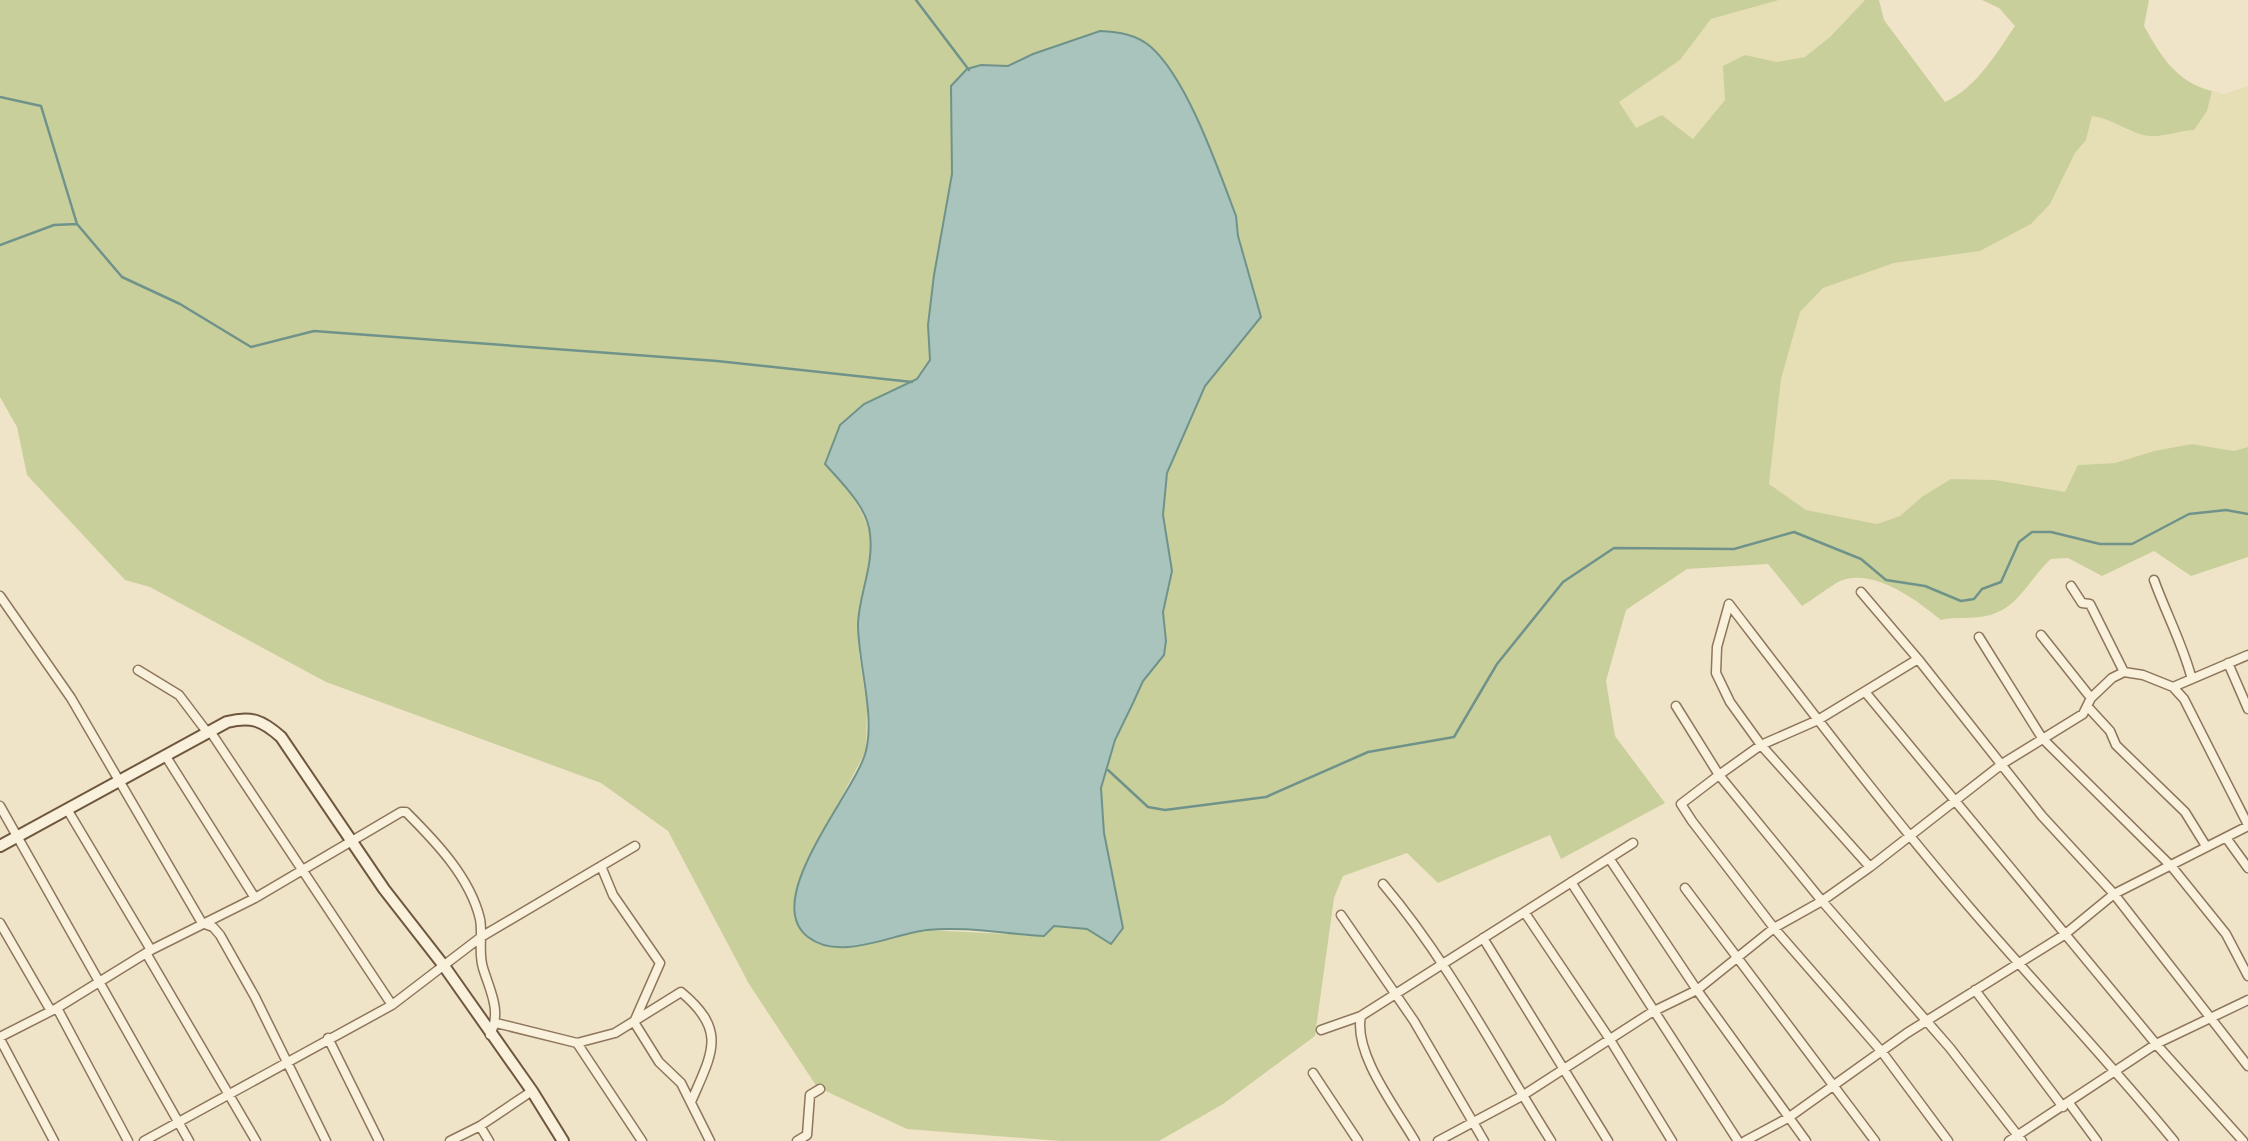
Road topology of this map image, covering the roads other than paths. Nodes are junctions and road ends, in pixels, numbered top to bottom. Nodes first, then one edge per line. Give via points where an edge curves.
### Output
1 (2154, 580) dead end
2 (2071, 586) dead end
3 (1861, 592) dead end
4 (0, 596) edge
5 (2041, 635) dead end
6 (1979, 636) dead end
7 (2248, 655) edge
8 (1918, 659) junction
9 (2228, 663) junction
10 (138, 670) dead end
11 (2123, 673) junction
12 (2190, 676) junction
13 (2173, 687) junction
14 (1866, 693) junction
15 (2089, 702) junction
16 (1676, 706) dead end
17 (2248, 709) edge
18 (1818, 720) junction
19 (208, 732) junction
20 (2042, 738) junction
21 (1761, 745) junction
22 (165, 755) junction
23 (2003, 764) junction
24 (1719, 775) junction
25 (119, 779) junction
26 (1956, 802) junction
27 (0, 806) edge
28 (67, 809) junction
29 (2248, 826) edge
30 (1909, 834) junction
31 (18, 835) junction
32 (2227, 839) junction
33 (352, 841) junction
34 (1633, 843) dead end
35 (0, 846) edge
36 (635, 846) dead end
37 (2206, 846) junction
38 (1609, 858) junction
39 (601, 866) junction
40 (1870, 867) junction
41 (2172, 867) junction
42 (304, 869) junction
43 (2248, 869) edge
44 (1571, 882) junction
45 (1383, 884) dead end
46 (1685, 888) dead end
47 (2114, 894) junction
48 (255, 898) junction
49 (1822, 901) junction
50 (1525, 913) junction
51 (1341, 915) dead end
52 (0, 923) edge
53 (202, 923) junction
54 (1774, 928) junction
55 (2064, 935) junction
56 (481, 937) junction
57 (1483, 938) junction
58 (148, 952) junction
59 (1736, 958) junction
60 (1444, 964) junction
61 (2019, 964) junction
62 (444, 966) junction
63 (2248, 976) edge
64 (101, 981) junction
65 (1697, 990) junction
66 (1975, 990) junction
67 (1394, 992) junction
68 (2248, 1000) edge
69 (392, 1004) junction
70 (54, 1009) junction
71 (1652, 1012) junction
72 (1361, 1016) junction
73 (2210, 1017) junction
74 (1926, 1021) junction
75 (634, 1022) junction
76 (496, 1023) junction
77 (1321, 1030) dead end
78 (490, 1035) junction
79 (0, 1038) edge
80 (328, 1038) junction
81 (1609, 1038) junction
82 (577, 1043) junction
83 (2156, 1044) junction
84 (1882, 1052) junction
85 (285, 1063) junction
86 (2248, 1066) edge
87 (1563, 1068) junction
88 (2117, 1071) junction
89 (1313, 1073) dead end
90 (1834, 1086) junction
91 (820, 1088) dead end
92 (532, 1091) junction
93 (229, 1094) junction
94 (1522, 1096) junction
95 (691, 1102) junction
96 (2066, 1105) junction
97 (1788, 1118) junction
98 (179, 1122) junction
99 (1473, 1123) junction
100 (480, 1126) junction
101 (2020, 1138) edge
102 (54, 1141) edge
103 (128, 1141) edge
104 (144, 1141) edge
105 (189, 1141) edge
106 (256, 1141) edge
107 (326, 1141) edge
108 (379, 1141) edge
109 (450, 1141) edge
110 (489, 1141) edge
111 (563, 1141) edge
112 (642, 1141) edge
113 (710, 1141) edge
114 (797, 1141) edge
115 (1358, 1141) edge
116 (1415, 1141) edge
117 (1437, 1141) edge
118 (1484, 1141) edge
119 (1551, 1141) edge
120 (1608, 1141) edge
121 (1672, 1141) edge
122 (1738, 1141) edge
123 (1745, 1141) edge
124 (1806, 1141) edge
125 (1875, 1141) edge
126 (1948, 1141) edge
127 (2009, 1141) edge
128 (2097, 1141) edge
129 (2174, 1141) edge
130 (2243, 1141) edge

1 - 12 street
2 - 11 street via 2082,603 2090,604
3 - 8 street
4 - 25 street via 50,663
5 - 15 street
6 - 20 street
7 - 9 street
8 - 14 street
8 - 23 street
9 - 12 street
9 - 17 street
10 - 19 street via 179,695
11 - 13 street
11 - 15 street
12 - 13 street
13 - 29 street via 2185,699
14 - 18 street
14 - 26 street
15 - 20 street via 2083,714
15 - 37 street via 2116,745 2185,812
16 - 24 street
18 - 21 street
18 - 21 street via 1729,604 1717,647 1716,673
18 - 30 street
19 - 22 street
19 - 33 street via 248,717 267,725 281,737
19 - 42 street
20 - 23 street
20 - 41 street
21 - 24 street
21 - 40 street
22 - 25 street
22 - 48 street
23 - 26 street
23 - 47 street via 2042,816
24 - 49 street
24 - 54 street via 1681,804
25 - 28 street
25 - 53 street
26 - 30 street
26 - 55 street
27 - 31 street
28 - 31 street
28 - 58 street
29 - 32 street
30 - 40 street
30 - 61 street
31 - 35 street
31 - 64 street
32 - 37 street
32 - 43 street
33 - 42 street
33 - 56 street via 397,812 406,812 463,880 480,918
33 - 62 street
34 - 38 street
36 - 39 street
37 - 41 street
38 - 44 street
38 - 65 street
39 - 56 street
39 - 75 street via 620,907 660,963
40 - 49 street
41 - 47 street
41 - 63 street via 2226,934
42 - 48 street
42 - 69 street
44 - 50 street
44 - 71 street
45 - 60 street
46 - 59 street
47 - 55 street
47 - 73 street
48 - 53 street
49 - 54 street
49 - 74 street
50 - 57 street
50 - 81 street
51 - 67 street
52 - 70 street
53 - 58 street
53 - 85 street via 220,935
54 - 59 street
54 - 84 street
55 - 61 street
55 - 83 street
56 - 62 street
56 - 76 street via 482,964
57 - 60 street
57 - 87 street
58 - 64 street
58 - 93 street
59 - 65 street
59 - 90 street
60 - 67 street
60 - 94 street
61 - 66 street
61 - 88 street
62 - 69 street
62 - 78 street
64 - 70 street
64 - 98 street
65 - 71 street
65 - 97 street
66 - 74 street
66 - 96 street
67 - 72 street
67 - 99 street
68 - 73 street
69 - 80 street
70 - 79 street
70 - 103 street
71 - 81 street
71 - 122 street
72 - 77 street
72 - 116 street via 1362,1046
73 - 83 street
73 - 86 street
74 - 84 street
74 - 101 street
75 - 82 street via 615,1033
75 - 95 street
75 - 95 street via 681,992 698,1006 709,1023 711,1051
76 - 78 street
76 - 82 street
78 - 92 street
79 - 102 street
80 - 85 street
80 - 108 street
81 - 87 street
81 - 121 street
82 - 112 street
83 - 88 street
83 - 130 street
84 - 90 street
84 - 126 street
85 - 93 street
85 - 107 street
87 - 94 street
87 - 120 street
88 - 96 street
88 - 129 street
89 - 115 street
90 - 97 street
90 - 125 street
91 - 114 street via 810,1095 807,1135
92 - 100 street
92 - 111 street
93 - 98 street
93 - 106 street
94 - 99 street
94 - 119 street
95 - 113 street
96 - 101 street
96 - 128 street
97 - 123 street
97 - 124 street
98 - 104 street
98 - 105 street
99 - 117 street
99 - 118 street
100 - 109 street
100 - 110 street
101 - 127 street

